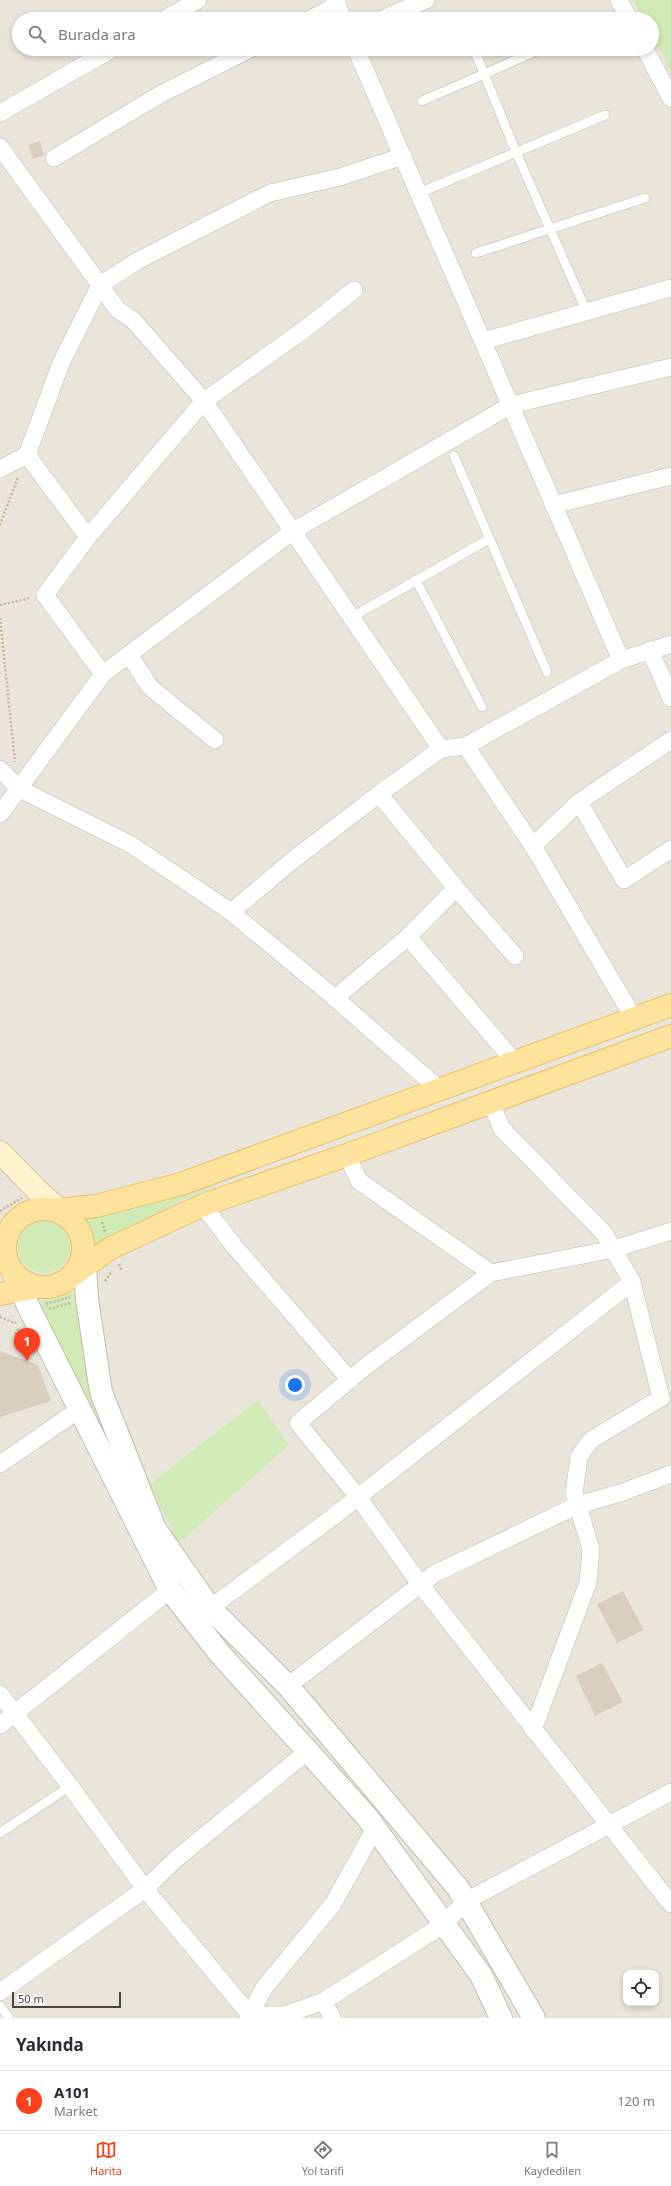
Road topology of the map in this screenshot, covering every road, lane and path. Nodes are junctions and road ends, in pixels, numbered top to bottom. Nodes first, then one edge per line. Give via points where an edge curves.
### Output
1 (198, 0) edge
2 (426, 0) edge
3 (619, 0) edge
4 (339, 8) edge
5 (177, 12) edge
6 (328, 12) edge
7 (398, 12) edge
8 (625, 12) edge
9 (100, 56) edge
10 (236, 56) edge
11 (359, 56) edge
12 (477, 56) edge
13 (525, 56) edge
14 (649, 56) edge
15 (484, 74) junction
16 (671, 98) edge
17 (422, 101) dead end
18 (0, 113) edge
19 (605, 115) dead end
20 (0, 147) edge
21 (516, 152) junction
22 (402, 156) junction
23 (54, 158) dead end
24 (419, 192) junction
25 (645, 198) dead end
26 (550, 229) junction
27 (476, 253) dead end
28 (100, 285) junction
29 (671, 288) edge
30 (354, 290) dead end
31 (584, 306) dead end
32 (483, 341) junction
33 (671, 367) edge
34 (204, 401) junction
35 (511, 405) junction
36 (27, 455) junction
37 (454, 456) dead end
38 (0, 469) edge
39 (671, 476) edge
40 (553, 505) junction
41 (0, 525) edge
42 (293, 531) junction
43 (88, 537) junction
44 (489, 539) junction
45 (416, 580) junction
46 (45, 595) junction
47 (0, 605) edge
48 (352, 617) junction
49 (0, 618) edge
50 (671, 644) edge
51 (650, 650) junction
52 (129, 655) junction
53 (621, 660) junction
54 (547, 672) dead end
55 (103, 674) junction
56 (671, 698) edge
57 (482, 706) dead end
58 (215, 740) dead end
59 (671, 740) edge
60 (466, 746) junction
61 (441, 749) junction
62 (0, 769) edge
63 (18, 788) junction
64 (380, 794) junction
65 (579, 802) junction
66 (0, 814) edge
67 (533, 846) junction
68 (671, 850) edge
69 (456, 888) junction
70 (231, 912) junction
71 (408, 937) junction
72 (515, 956) dead end
73 (335, 998) junction
74 (671, 1004) edge
75 (633, 1017) junction
76 (671, 1036) edge
77 (514, 1061) junction
78 (439, 1090) junction
79 (491, 1103) junction
80 (0, 1152) edge
81 (347, 1155) junction
82 (203, 1205) junction
83 (60, 1212) junction
84 (671, 1231) edge
85 (4, 1238) edge
86 (614, 1250) junction
87 (118, 1262) dead end
88 (81, 1263) junction
89 (491, 1273) junction
90 (632, 1282) junction
91 (0, 1294) edge
92 (27, 1294) junction
93 (87, 1296) junction
94 (0, 1317) edge
95 (15, 1334) dead end
96 (350, 1380) junction
97 (80, 1409) junction
98 (0, 1464) edge
99 (671, 1474) edge
100 (358, 1497) junction
101 (578, 1505) junction
102 (420, 1584) junction
103 (170, 1590) junction
104 (210, 1608) junction
105 (288, 1686) junction
106 (0, 1694) edge
107 (14, 1714) junction
108 (0, 1724) edge
109 (533, 1730) junction
110 (308, 1751) junction
111 (70, 1786) junction
112 (671, 1792) edge
113 (608, 1826) junction
114 (375, 1828) junction
115 (0, 1833) edge
116 (145, 1889) junction
117 (466, 1901) junction
118 (671, 1904) edge
119 (444, 1924) junction
120 (0, 1992) edge
121 (324, 2001) junction
122 (0, 2006) edge
123 (249, 2016) edge
124 (10, 2018) edge
125 (332, 2018) edge
126 (501, 2018) edge
127 (534, 2018) edge

1 - 5 street
2 - 7 street
3 - 8 street
4 - 6 street
9 - 18 street
10 - 23 street via 161,94
11 - 22 street
12 - 15 lane
13 - 15 lane
14 - 16 street
15 - 17 lane
15 - 21 lane
19 - 21 lane
20 - 28 street
21 - 24 lane
21 - 26 lane
22 - 24 street
22 - 28 street via 340,177 270,193 137,261
24 - 32 street
25 - 26 lane
26 - 27 lane
26 - 31 lane
28 - 34 street via 118,310 132,320
28 - 36 street via 61,363
29 - 32 street
30 - 34 street via 309,326
32 - 35 street
33 - 35 street
34 - 42 street
34 - 43 street
35 - 40 street
35 - 42 street
36 - 38 street
36 - 41 path
36 - 43 street
37 - 44 lane
39 - 40 street
40 - 53 street
42 - 48 street
42 - 52 street
43 - 46 street
44 - 45 lane
44 - 54 lane
45 - 48 lane
45 - 57 lane
46 - 47 path
46 - 55 street
48 - 61 street
49 - 63 path
50 - 51 street
51 - 53 street
51 - 56 street
52 - 55 street
52 - 58 street via 150,687
53 - 60 street
55 - 63 street
59 - 65 street
60 - 61 street
60 - 67 street
61 - 64 street
62 - 63 street
63 - 66 street
63 - 70 street via 130,844
64 - 69 street
64 - 70 street via 293,860
65 - 67 street
65 - 68 street via 624,880
67 - 75 street
69 - 71 street
69 - 72 street
70 - 73 street
71 - 73 street
71 - 77 street
73 - 78 street
74 - 75 main road
75 - 77 main road
76 - 79 main road
77 - 78 main road
78 - 83 main road via 181,1184 96,1206
79 - 81 main road
79 - 86 street via 502,1129 604,1232
80 - 83 main road
81 - 82 main road
81 - 89 street via 359,1181
82 - 88 main road
82 - 96 street via 234,1246
83 - 85 main road via 43,1209 30,1211 20,1217
83 - 88 main road via 76,1224 82,1236
84 - 86 street
85 - 92 main road via 8,1263
86 - 89 street
86 - 90 street
87 - 93 path via 101,1287
88 - 92 main road via 64,1283
88 - 93 street
89 - 96 street
90 - 100 street
90 - 101 street via 662,1398 591,1440 579,1457 574,1493
91 - 92 main road
92 - 93 path
92 - 93 path
92 - 94 path via 14,1324
92 - 95 path
92 - 97 street
93 - 104 street via 101,1392 155,1528
96 - 100 street via 298,1422
97 - 98 street
97 - 103 street
99 - 101 street
100 - 102 street
100 - 104 street
101 - 102 street via 434,1574
101 - 109 street via 592,1549 588,1583
102 - 105 street
102 - 109 street
103 - 107 street
103 - 110 street via 220,1654
104 - 105 street
105 - 117 street via 388,1802
106 - 107 street
107 - 108 street
107 - 111 street
109 - 113 street
110 - 114 street
110 - 116 street via 176,1859
111 - 115 lane
111 - 116 street
112 - 113 street
113 - 117 street
113 - 118 street
114 - 119 street
114 - 123 street via 333,1904 264,1988
116 - 120 street
116 - 123 street
117 - 119 street
117 - 127 street
119 - 121 street
119 - 126 street via 481,1975
121 - 123 street via 284,2015
121 - 125 street
122 - 124 lane

